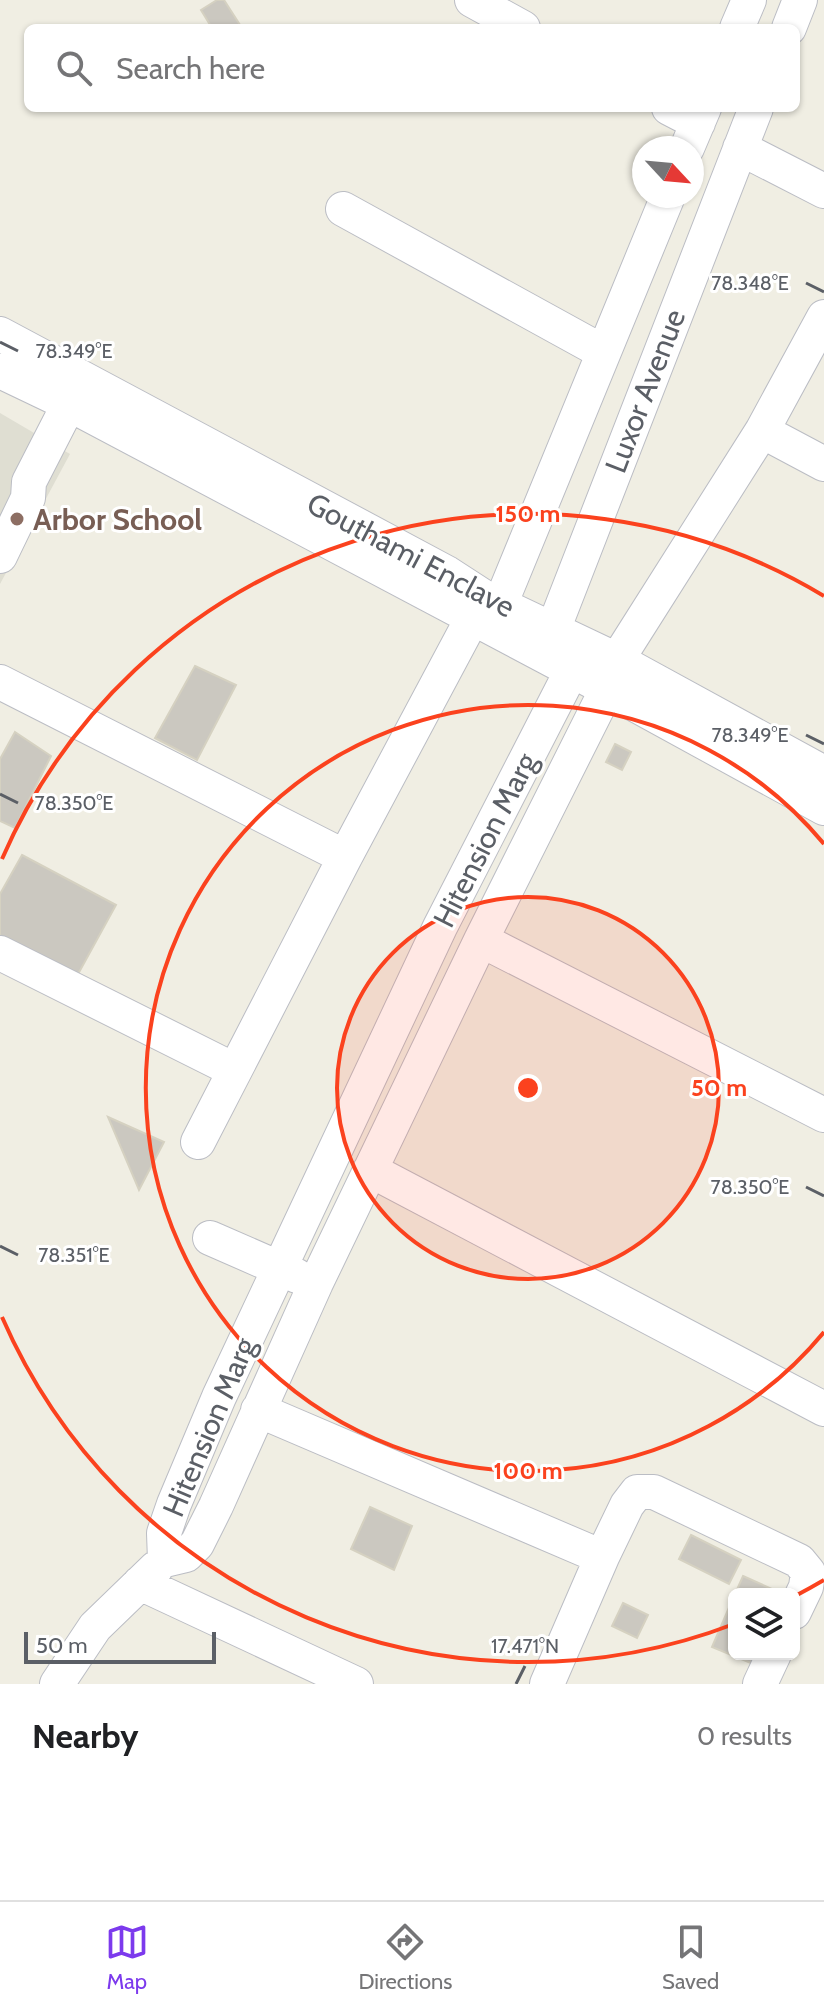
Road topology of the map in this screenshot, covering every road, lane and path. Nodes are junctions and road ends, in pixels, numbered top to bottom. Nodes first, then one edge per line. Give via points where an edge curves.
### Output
1 (472, 0) edge
2 (749, 0) edge
3 (800, 0) edge
4 (516, 24) edge
5 (739, 24) edge
6 (791, 24) edge
7 (754, 112) edge
8 (740, 148) junction
9 (824, 191) edge
10 (663, 208) edge
11 (343, 209) dead end
12 (824, 317) edge
13 (0, 334) edge
14 (603, 352) junction
15 (0, 371) edge
16 (76, 408) junction
17 (762, 431) junction
18 (824, 464) edge
19 (0, 556) edge
20 (486, 612) junction
21 (553, 630) junction
22 (572, 670) junction
23 (612, 675) junction
24 (0, 682) edge
25 (824, 773) edge
26 (824, 808) edge
27 (345, 857) junction
28 (481, 940) junction
29 (0, 953) edge
30 (234, 1070) junction
31 (824, 1115) edge
32 (198, 1142) dead end
33 (370, 1170) junction
34 (210, 1238) dead end
35 (278, 1268) junction
36 (316, 1283) junction
37 (824, 1409) edge
38 (258, 1410) junction
39 (602, 1557) junction
40 (165, 1560) junction
41 (140, 1583) junction
42 (800, 1600) edge
43 (771, 1660) edge
44 (335, 1680) edge
45 (57, 1684) edge
46 (547, 1684) edge
47 (760, 1684) edge

1 - 4 street
2 - 5 street
3 - 6 street
7 - 8 street, Luxor Avenue
8 - 9 street
8 - 21 street, Luxor Avenue
10 - 14 street, Luxor Avenue
11 - 14 street
12 - 17 street, Hitension Marg
13 - 20 street, Gouthami Enclave via 447,573 484,597
14 - 20 street, Luxor Avenue
15 - 16 street, Gouthami Enclave
16 - 19 street via 44,489 28,498
16 - 20 street, Gouthami Enclave
17 - 18 street
17 - 23 street, Hitension Marg
20 - 21 street, Gouthami Enclave
20 - 22 street, Gouthami Enclave
20 - 27 street, Luxor Avenue
21 - 23 street, Gouthami Enclave
22 - 23 street, Gouthami Enclave
22 - 35 street, Hitension Marg via 440,927
23 - 25 street, Gouthami Enclave
23 - 26 street, Gouthami Enclave
23 - 28 street, Hitension Marg
24 - 27 street
27 - 30 street, Luxor Avenue
28 - 31 street
28 - 33 street, Hitension Marg
29 - 30 street
30 - 32 street, Luxor Avenue
33 - 36 street, Hitension Marg
33 - 37 street
34 - 35 street
35 - 36 street
35 - 40 street, Hitension Marg via 174,1504 164,1533
36 - 38 street, Hitension Marg
38 - 39 street
38 - 40 street, Hitension Marg via 197,1544 186,1555
39 - 42 street via 637,1492 654,1492 799,1561 808,1572
39 - 46 street
40 - 41 street
41 - 44 street
41 - 45 street via 95,1627
43 - 47 street

